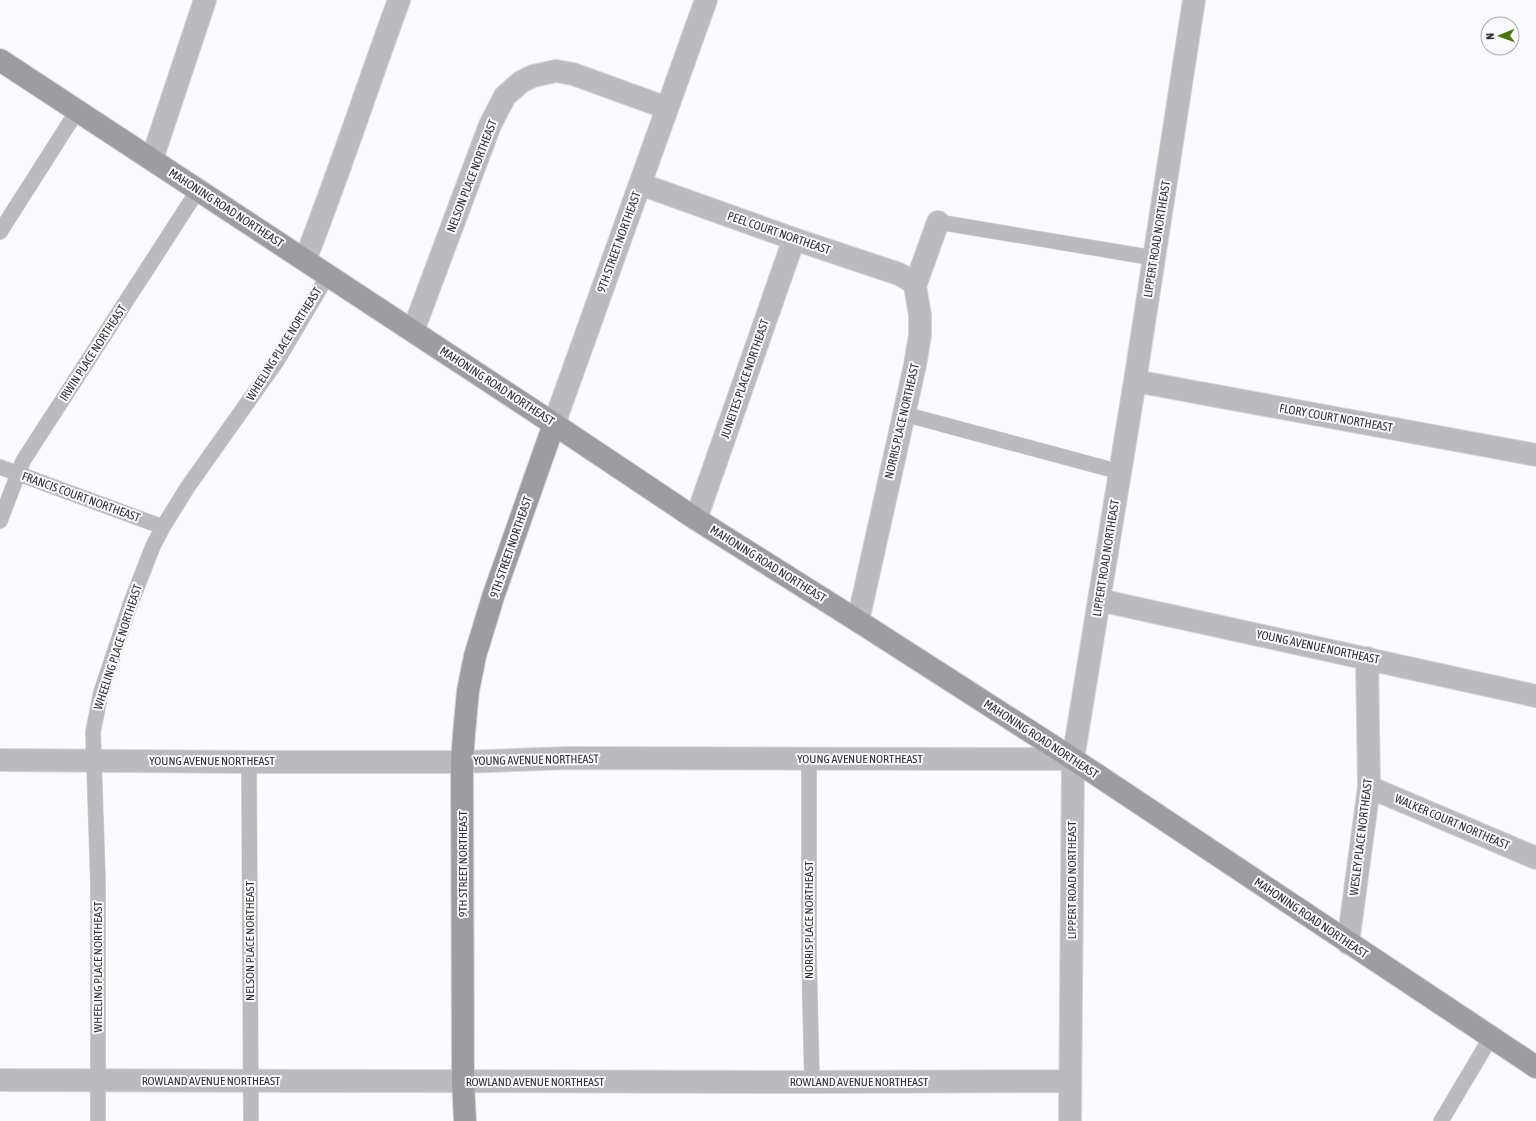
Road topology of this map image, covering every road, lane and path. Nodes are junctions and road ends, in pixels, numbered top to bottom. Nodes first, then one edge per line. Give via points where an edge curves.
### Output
1 (205, 0) edge
2 (399, 0) edge
3 (706, 0) edge
4 (1194, 0) edge
5 (0, 60) edge
6 (667, 108) junction
7 (77, 110) junction
8 (152, 159) junction
9 (640, 184) junction
10 (198, 190) junction
11 (938, 222) joint
12 (0, 232) edge
13 (794, 239) junction
14 (1154, 258) junction
15 (305, 260) junction
16 (328, 275) junction
17 (915, 286) junction
18 (413, 331) junction
19 (1135, 381) junction
20 (904, 414) junction
21 (554, 424) junction
22 (1536, 455) edge
23 (0, 467) edge
24 (1120, 472) junction
25 (17, 474) junction
26 (696, 519) junction
27 (0, 521) edge
28 (162, 527) junction
29 (1099, 600) junction
30 (858, 621) junction
31 (1367, 658) junction
32 (1536, 696) edge
33 (809, 758) junction
34 (1073, 759) junction
35 (0, 760) edge
36 (95, 760) junction
37 (249, 762) junction
38 (462, 762) junction
39 (1369, 787) junction
40 (1536, 858) edge
41 (1348, 943) junction
42 (1491, 1037) junction
43 (1536, 1067) edge
44 (0, 1080) edge
45 (97, 1081) junction
46 (251, 1081) junction
47 (1070, 1081) junction
48 (463, 1082) junction
49 (812, 1082) junction
50 (98, 1121) edge
51 (251, 1121) edge
52 (465, 1121) edge
53 (1070, 1121) edge
54 (1441, 1121) edge

1 - 8 street
2 - 15 street via 334,186
3 - 6 street, 9TH STREET NORTHEAST
4 - 14 street, LIPPERT ROAD NORTHEAST
5 - 7 main road, MAHONING ROAD NORTHEAST
6 - 9 street, 9TH STREET NORTHEAST
6 - 18 street, NELSON PLACE NORTHEAST via 573,74 556,72 533,76 521,82 505,96 490,125
7 - 8 main road, MAHONING ROAD NORTHEAST
7 - 12 lane
8 - 10 main road, MAHONING ROAD NORTHEAST
9 - 13 street, PEEL COURT NORTHEAST
9 - 21 street, 9TH STREET NORTHEAST
10 - 15 main road, MAHONING ROAD NORTHEAST
10 - 25 lane, IRWIN PLACE NORTHEAST
11 - 14 lane
11 - 17 street
13 - 17 street, PEEL COURT NORTHEAST via 899,274
13 - 26 street, JUNEITES PLACE NORTHEAST
14 - 19 street, LIPPERT ROAD NORTHEAST
15 - 16 main road, MAHONING ROAD NORTHEAST
16 - 18 main road, MAHONING ROAD NORTHEAST
16 - 28 lane, WHEELING PLACE NORTHEAST via 276,361
17 - 20 street, NORRIS PLACE NORTHEAST via 919,305 920,335
18 - 21 main road, MAHONING ROAD NORTHEAST
19 - 22 street, FLORY COURT NORTHEAST
19 - 24 street, LIPPERT ROAD NORTHEAST
20 - 24 lane
20 - 30 street, NORRIS PLACE NORTHEAST
21 - 26 main road, MAHONING ROAD NORTHEAST
21 - 38 main road, 9TH STREET NORTHEAST via 475,656 468,691
23 - 25 lane, FRANCIS COURT NORTHEAST
24 - 29 street, LIPPERT ROAD NORTHEAST
25 - 27 lane, IRWIN PLACE NORTHEAST
25 - 28 lane, FRANCIS COURT NORTHEAST
26 - 30 main road, MAHONING ROAD NORTHEAST
28 - 36 lane, WHEELING PLACE NORTHEAST via 130,605 101,692 93,732
29 - 31 street, YOUNG AVENUE NORTHEAST
29 - 34 street, LIPPERT ROAD NORTHEAST
30 - 34 main road, MAHONING ROAD NORTHEAST
31 - 32 street, YOUNG AVENUE NORTHEAST
31 - 39 street, WESLEY PLACE NORTHEAST
33 - 34 street, YOUNG AVENUE NORTHEAST
33 - 38 street, YOUNG AVENUE NORTHEAST via 568,758
33 - 49 lane, NORRIS PLACE NORTHEAST
34 - 41 main road, MAHONING ROAD NORTHEAST
34 - 47 street, LIPPERT ROAD NORTHEAST
35 - 36 street, YOUNG AVENUE NORTHEAST
36 - 37 street, YOUNG AVENUE NORTHEAST
36 - 45 lane, WHEELING PLACE NORTHEAST via 98,882
37 - 38 street, YOUNG AVENUE NORTHEAST
37 - 46 lane, NELSON PLACE NORTHEAST
38 - 48 main road, 9TH STREET NORTHEAST
39 - 40 street, WALKER COURT NORTHEAST
39 - 41 street, WESLEY PLACE NORTHEAST
41 - 42 main road, MAHONING ROAD NORTHEAST
42 - 43 main road, MAHONING ROAD NORTHEAST
42 - 54 lane
44 - 45 street, ROWLAND AVENUE NORTHEAST
45 - 46 street, ROWLAND AVENUE NORTHEAST
45 - 50 lane, WHEELING PLACE NORTHEAST
46 - 48 street, ROWLAND AVENUE NORTHEAST
46 - 51 lane, NELSON PLACE NORTHEAST
47 - 49 street, ROWLAND AVENUE NORTHEAST
47 - 53 street, LIPPERT ROAD NORTHEAST
48 - 49 street, ROWLAND AVENUE NORTHEAST
48 - 52 main road, 9TH STREET NORTHEAST

